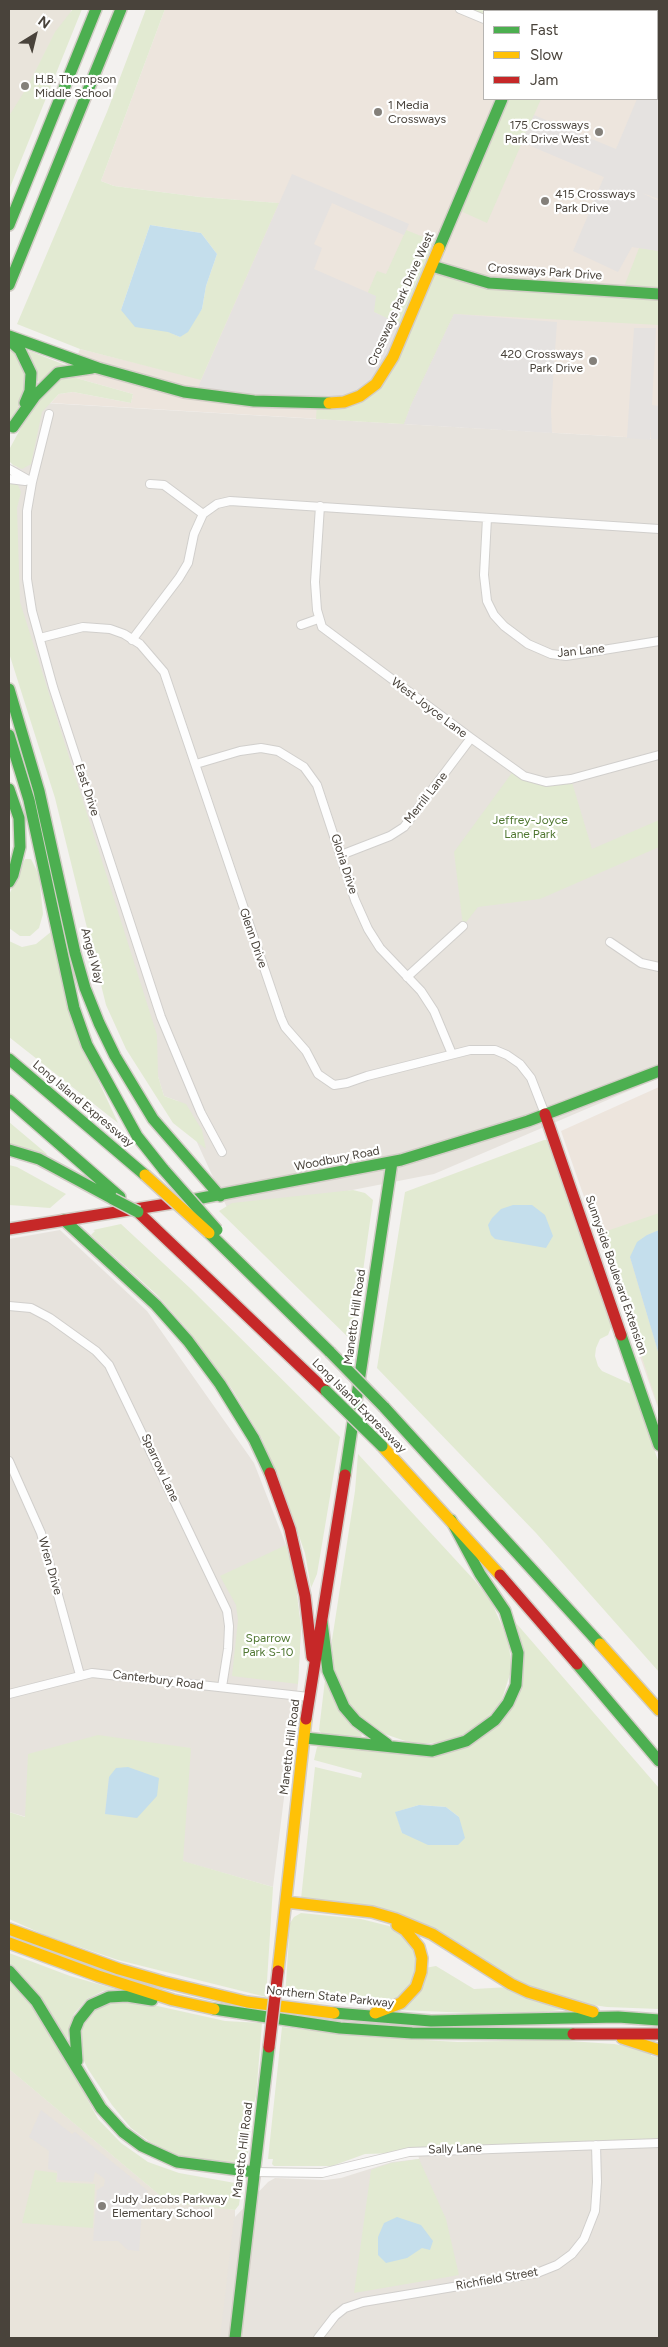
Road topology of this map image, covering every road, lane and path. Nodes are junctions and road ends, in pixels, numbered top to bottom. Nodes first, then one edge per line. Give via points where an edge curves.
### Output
1 (96, 9) edge
2 (121, 9) edge
3 (460, 9) edge
4 (483, 19) edge
5 (502, 100) edge
6 (9, 225) edge
7 (432, 266) junction
8 (9, 285) edge
9 (659, 294) edge
10 (9, 336) edge
11 (9, 340) edge
12 (98, 368) junction
13 (49, 414) dead end
14 (11, 432) edge
15 (9, 469) edge
16 (9, 479) edge
17 (32, 482) junction
18 (150, 484) dead end
19 (320, 506) junction
20 (203, 514) junction
21 (487, 518) junction
22 (659, 529) edge
23 (318, 619) junction
24 (301, 625) dead end
25 (40, 638) junction
26 (132, 640) junction
27 (659, 641) edge
28 (9, 689) edge
29 (9, 735) edge
30 (471, 738) junction
31 (9, 753) edge
32 (659, 755) edge
33 (196, 764) junction
34 (9, 788) edge
35 (29, 800) junction
36 (341, 855) junction
37 (9, 882) edge
38 (463, 926) dead end
39 (610, 942) dead end
40 (659, 967) edge
41 (407, 977) junction
42 (452, 1054) junction
43 (9, 1059) edge
44 (659, 1071) edge
45 (9, 1100) edge
46 (545, 1114) junction
47 (9, 1150) edge
48 (222, 1152) dead end
49 (392, 1162) junction
50 (220, 1196) junction
51 (138, 1212) junction
52 (64, 1220) junction
53 (9, 1229) edge
54 (214, 1232) junction
55 (9, 1306) edge
56 (659, 1445) edge
57 (9, 1461) edge
58 (451, 1520) junction
59 (322, 1622) junction
60 (314, 1673) junction
61 (80, 1675) junction
62 (222, 1687) junction
63 (9, 1694) edge
64 (309, 1697) junction
65 (659, 1710) edge
66 (636, 1735) junction
67 (305, 1738) junction
68 (390, 1746) junction
69 (659, 1761) edge
70 (659, 1766) edge
71 (286, 1905) junction
72 (9, 1929) edge
73 (9, 1943) edge
74 (9, 1970) edge
75 (173, 2000) junction
76 (368, 2015) junction
77 (618, 2017) junction
78 (659, 2020) edge
79 (610, 2034) junction
80 (659, 2034) edge
81 (659, 2050) edge
82 (80, 2071) junction
83 (659, 2143) edge
84 (596, 2145) junction
85 (254, 2172) junction
86 (235, 2338) edge
87 (318, 2338) edge

1 - 6 main road
2 - 8 main road
3 - 4 street
5 - 7 main road, Crossways Park Drive West
7 - 9 main road, Crossways Park Drive via 489,282
7 - 12 main road, Crossways Park Drive West via 384,374 366,392 344,402 317,404 220,398 184,392
10 - 12 main road, Crossways Park Drive West
11 - 14 main road via 20,350 31,373 30,392
12 - 14 main road, Crossways Park Drive West via 58,373 35,396
13 - 17 street, East Drive
15 - 17 street
16 - 17 street
17 - 25 street, East Drive via 26,531 27,579
18 - 20 street via 164,486
19 - 20 street via 230,500
19 - 21 street
19 - 23 street via 315,582
20 - 26 street via 194,534 188,563
21 - 22 street
21 - 27 street, Jan Lane via 484,576 487,601 504,626 528,644 551,654 566,656
23 - 24 street
23 - 30 street, West Joyce Lane via 322,627 341,642
25 - 26 street, Glenn Drive via 83,627 96,627 110,629
25 - 48 street, East Drive via 53,687 161,1017 200,1113
26 - 33 street, Glenn Drive via 140,644 164,672
28 - 50 main road, Angel Way via 40,791 75,953 99,1024 153,1119
29 - 35 main road
30 - 32 street, West Joyce Lane via 524,776 546,782 571,779
30 - 36 street, Merrill Lane via 404,826 390,836
31 - 35 main road
33 - 36 street, Gloria Drive via 261,748 293,758 304,766 317,785
33 - 42 street, Glenn Drive via 280,1018 306,1051 318,1074 334,1084 347,1083
34 - 37 main road via 19,818 20,847
35 - 54 main road, bridge via 66,976 87,1045 137,1136
36 - 41 street, Gloria Drive via 368,929 380,948
38 - 41 street
39 - 40 street via 641,963
41 - 42 street, Gloria Drive via 434,1012
42 - 46 street, Glenn Drive via 483,1049 507,1055 531,1078
43 - 54 main road, Long Island Expressway, bridge
44 - 46 main road, Woodbury Road
45 - 51 main road, Long Island Expressway, bridge
46 - 49 main road, Woodbury Road
46 - 56 main road, Sunnyside Boulevard Extension
47 - 51 main road, bridge via 39,1159
49 - 50 main road, Woodbury Road
49 - 59 main road, Manetto Hill Road
50 - 52 main road, Woodbury Road
51 - 58 main road, Long Island Expressway, bridge via 382,1446
52 - 53 main road, Woodbury Road
52 - 60 main road via 156,1305 188,1341 220,1384 254,1439 275,1484 290,1529 305,1596
54 - 65 main road, Long Island Expressway, bridge via 224,1247 384,1407
55 - 62 street, Sparrow Lane via 31,1308 50,1318 96,1351 109,1365 227,1612 228,1649
57 - 61 street, Wren Drive via 41,1533
58 - 66 main road, Long Island Expressway via 526,1603
58 - 68 main road via 480,1574 505,1611 518,1653 516,1685 495,1720 466,1741 432,1750
59 - 60 main road, Manetto Hill Road
59 - 68 main road via 328,1671 344,1707 356,1721
60 - 64 main road, Manetto Hill Road
61 - 62 street, Canterbury Road via 104,1673
61 - 63 street, Canterbury Road
62 - 64 street, Canterbury Road
64 - 67 main road, Manetto Hill Road
66 - 69 main road, Long Island Expressway
66 - 70 main road
67 - 68 main road
67 - 71 main road, Manetto Hill Road
71 - 76 main road via 394,1923 414,1938 422,1958 422,1972 416,1987 401,2003
71 - 77 main road via 372,1912 396,1919 432,1934 528,1992 576,2008
71 - 85 main road, Manetto Hill Road, bridge
72 - 76 main road, Northern State Parkway via 119,1969 247,2002 303,2011
73 - 75 main road
74 - 82 main road via 36,2001
75 - 79 main road via 236,2013 358,2029 412,2033
75 - 82 main road via 119,1996 91,2005 79,2020 74,2039
76 - 77 main road, Northern State Parkway via 431,2021
77 - 78 main road, Northern State Parkway
79 - 80 main road
79 - 81 main road
82 - 85 main road via 112,2122 142,2146 178,2162
83 - 84 street, Sally Lane
84 - 85 street, Sally Lane via 409,2152 322,2173
84 - 87 street, Richfield Street via 595,2211 584,2239 557,2265 537,2273 363,2302 345,2308 335,2316
85 - 86 main road, Manetto Hill Road

